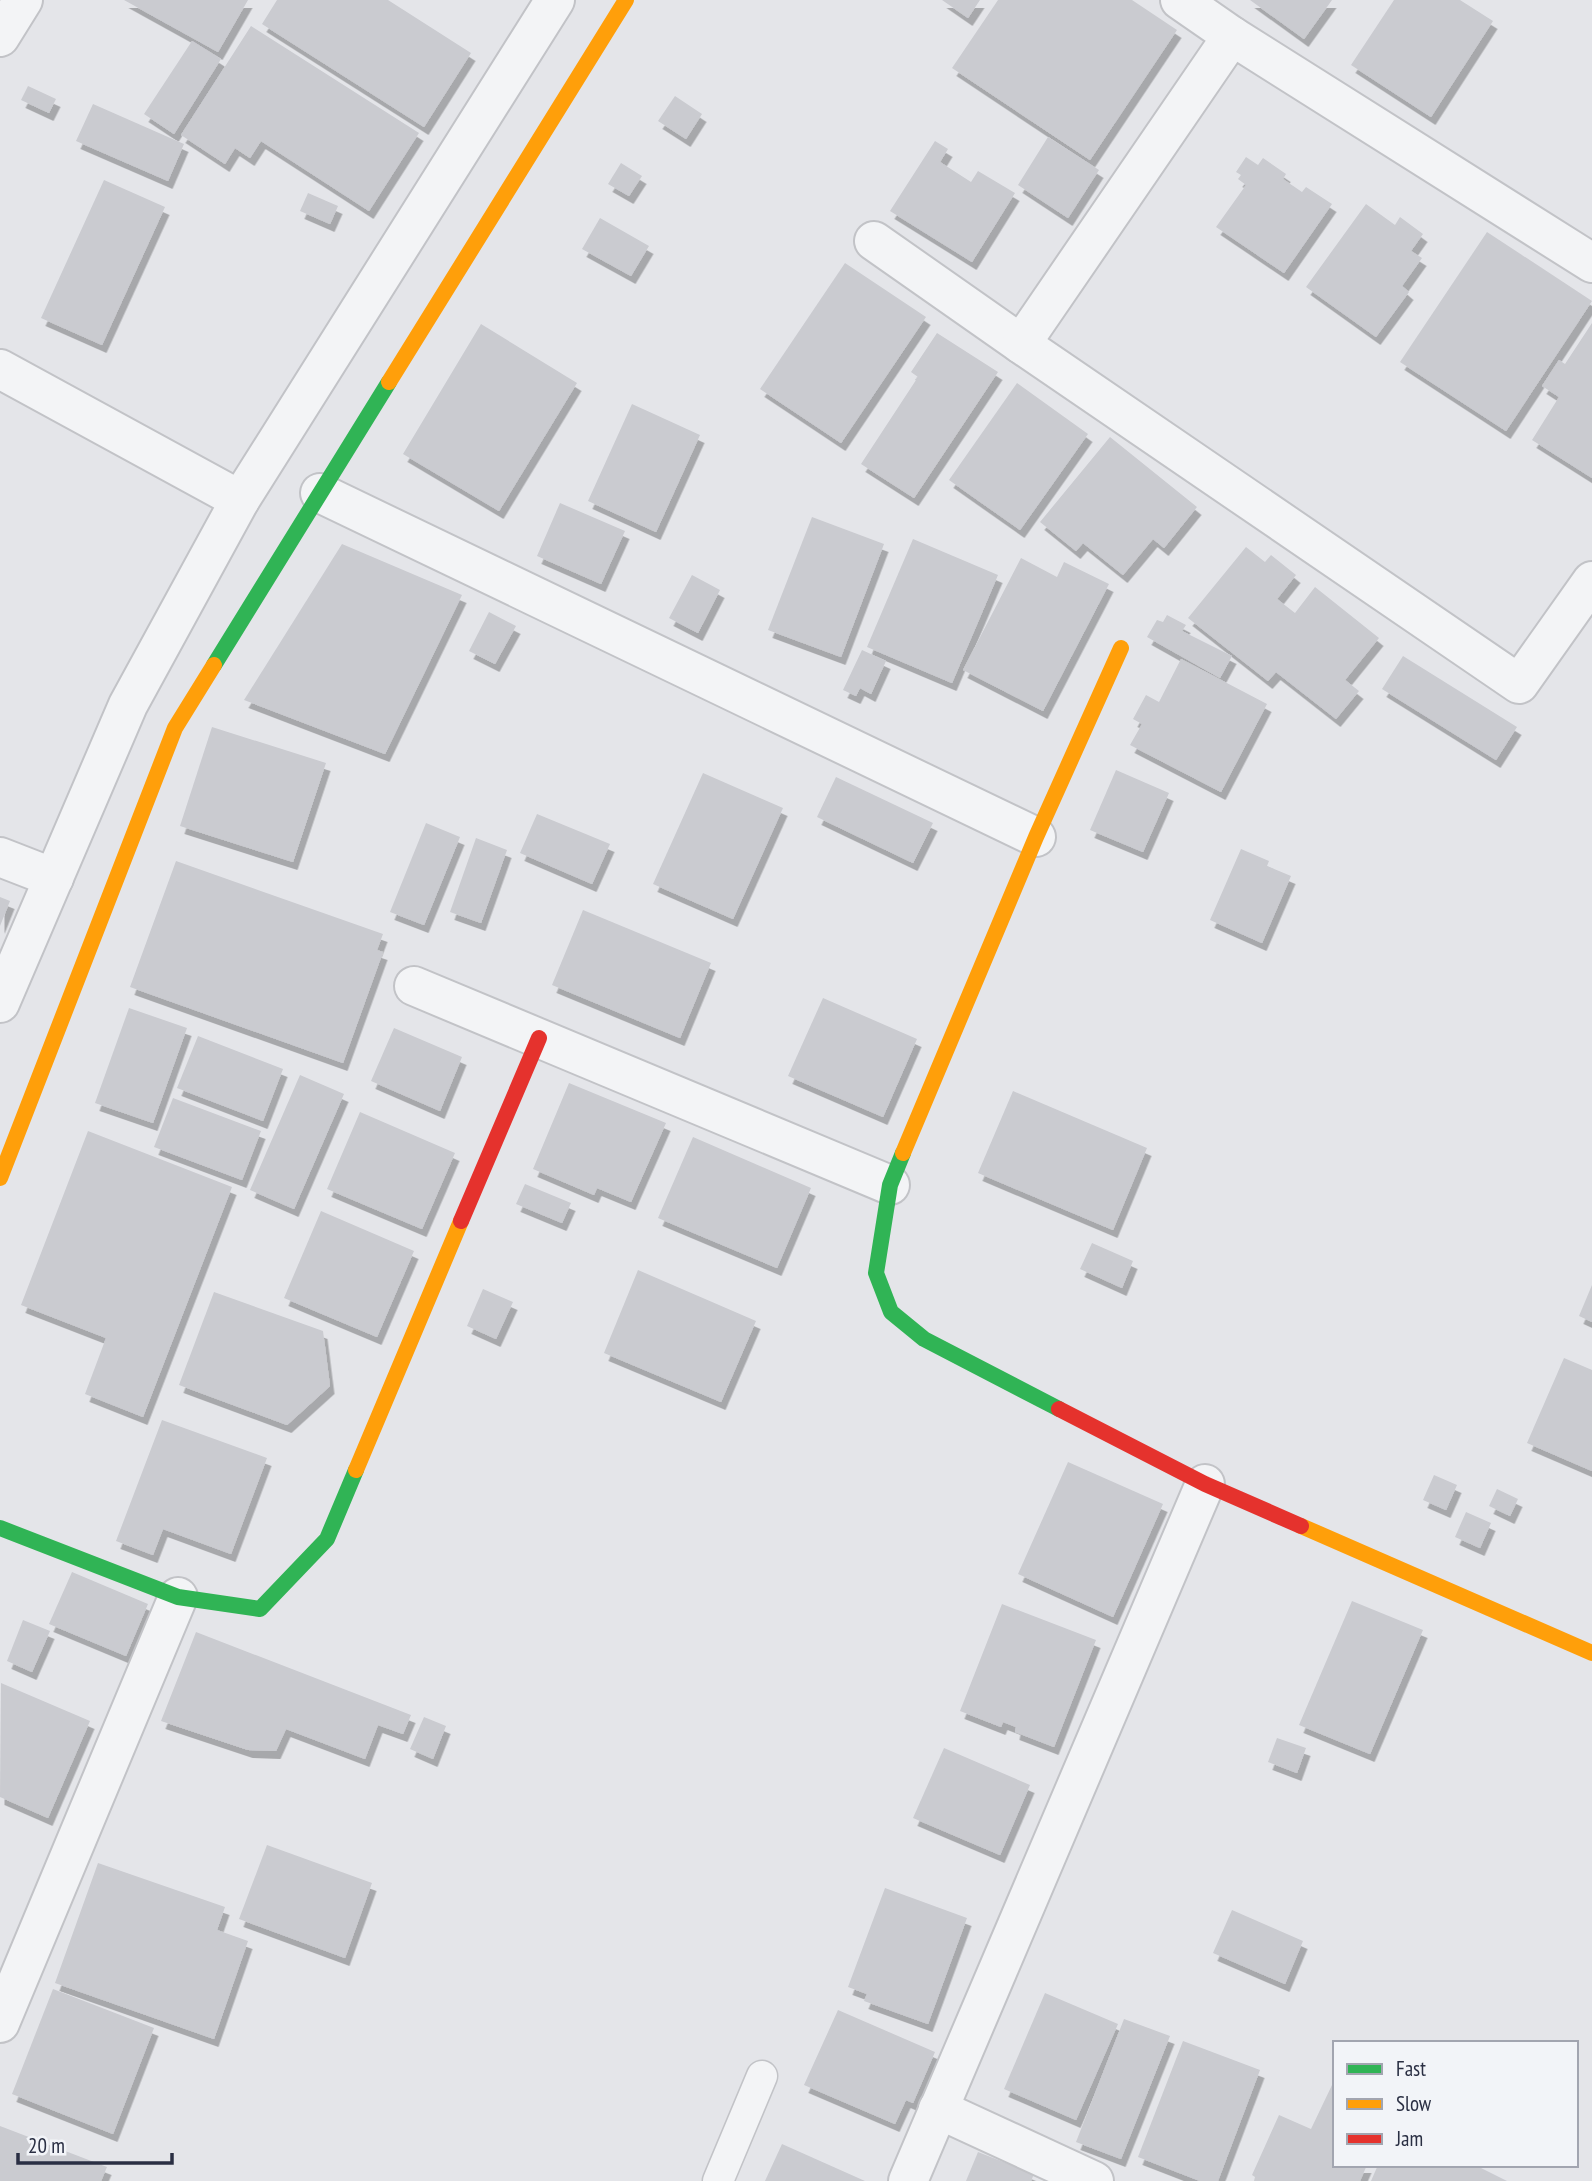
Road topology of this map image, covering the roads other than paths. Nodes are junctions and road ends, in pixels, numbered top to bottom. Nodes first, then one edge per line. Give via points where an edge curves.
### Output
1 (23, 0) edge
2 (555, 0) edge
3 (626, 0) edge
4 (1180, 0) edge
5 (1232, 36) junction
6 (0, 37) edge
7 (874, 241) dead end
8 (1592, 263) edge
9 (1021, 344) junction
10 (0, 369) edge
11 (320, 493) junction
12 (240, 500) junction
13 (1592, 581) edge
14 (1121, 648) dead end
15 (1036, 837) junction
16 (0, 858) edge
17 (54, 878) junction
18 (414, 986) dead end
19 (0, 1003) edge
20 (539, 1038) junction
21 (0, 1178) edge
22 (890, 1185) junction
23 (1205, 1484) junction
24 (0, 1528) edge
25 (178, 1597) junction
26 (1592, 1653) edge
27 (0, 2023) edge
28 (762, 2076) dead end
29 (938, 2109) junction
30 (718, 2181) edge
31 (908, 2181) edge
32 (1094, 2181) edge

1 - 6 street
2 - 12 street
3 - 11 street
4 - 5 street
5 - 8 street
5 - 9 street
7 - 9 street
9 - 13 street via 1519,684
10 - 12 street
11 - 15 street
11 - 21 street via 175,728
12 - 17 street via 128,705
14 - 15 street
15 - 22 street
16 - 17 street
17 - 19 street
18 - 20 street
20 - 22 street
20 - 25 street via 327,1538 260,1609
22 - 23 street via 876,1273 891,1312 925,1339
23 - 26 street
23 - 29 street
24 - 25 street
25 - 27 street
28 - 30 lane
29 - 31 street
29 - 32 street

